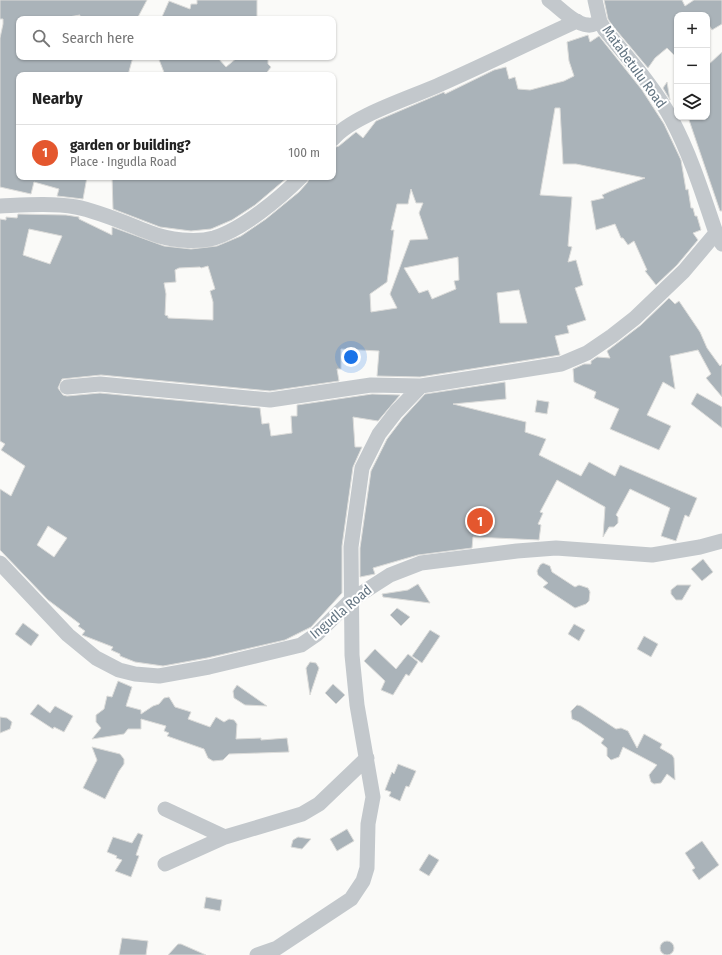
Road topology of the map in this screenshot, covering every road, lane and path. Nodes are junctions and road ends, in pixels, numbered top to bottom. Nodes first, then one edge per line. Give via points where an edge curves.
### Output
1 (549, 0) edge
2 (595, 0) edge
3 (577, 21) junction
4 (600, 22) junction
5 (336, 135) edge
6 (298, 180) edge
7 (0, 206) edge
8 (719, 239) edge
9 (421, 386) junction
10 (67, 387) dead end
11 (722, 541) edge
12 (0, 563) edge
13 (351, 600) junction
14 (367, 758) junction
15 (165, 809) dead end
16 (225, 837) junction
17 (165, 864) dead end
18 (257, 955) edge

1 - 3 street
2 - 4 street, Matabetulu Road
3 - 4 street via 590,26
3 - 5 street via 353,122
4 - 8 street, Matabetulu Road via 672,119 688,154
6 - 7 street via 255,216 220,236 204,240 152,234 78,207
8 - 9 street via 635,318 587,353 562,364
9 - 10 street via 371,385 270,400 100,384
9 - 13 street via 379,434 362,468 351,547
11 - 13 street, Ingudla Road via 700,548 652,555 556,548 436,560 420,563 390,575
12 - 13 street, Ingudla Road via 80,646 107,664 135,674 159,676 209,668 301,644 317,634
13 - 14 street via 357,705
14 - 16 street via 311,810 291,819
14 - 18 street via 373,797 368,824 368,856 363,881 351,899 329,915 277,948
15 - 16 street
16 - 17 street

